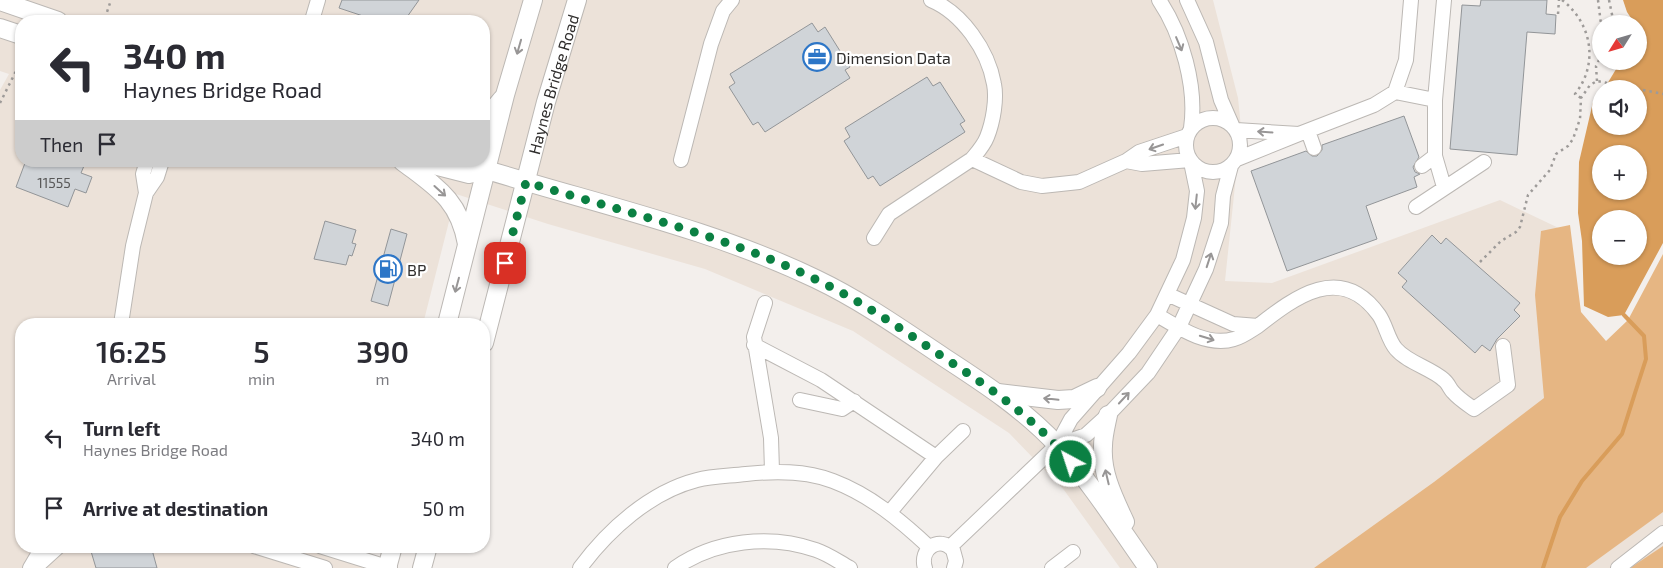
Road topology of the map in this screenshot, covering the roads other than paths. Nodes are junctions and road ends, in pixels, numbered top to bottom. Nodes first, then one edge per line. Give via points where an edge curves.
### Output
1 (318, 0) edge
2 (533, 0) edge
3 (577, 0) edge
4 (732, 0) edge
5 (931, 0) edge
6 (1158, 0) edge
7 (1187, 0) edge
8 (1411, 0) edge
9 (1444, 0) edge
10 (0, 1) edge
11 (41, 15) edge
12 (314, 15) edge
13 (0, 28) edge
14 (15, 33) edge
15 (1395, 92) junction
16 (505, 95) junction
17 (1435, 100) junction
18 (490, 114) edge
19 (1234, 128) junction
20 (1189, 132) junction
21 (1303, 132) junction
22 (490, 143) edge
23 (1314, 148) dead end
24 (1435, 156) junction
25 (972, 159) junction
26 (681, 160) dead end
27 (1126, 161) junction
28 (1191, 161) junction
29 (1234, 162) junction
30 (1484, 162) dead end
31 (1422, 166) dead end
32 (146, 167) edge
33 (160, 167) edge
34 (410, 167) edge
35 (442, 167) edge
36 (481, 167) edge
37 (483, 167) edge
38 (486, 167) edge
39 (526, 182) junction
40 (1444, 187) junction
41 (146, 193) junction
42 (1416, 206) dead end
43 (874, 238) dead end
44 (467, 246) junction
45 (1167, 294) junction
46 (766, 303) dead end
47 (1190, 305) junction
48 (1157, 315) junction
49 (122, 318) edge
50 (449, 318) edge
51 (490, 320) edge
52 (1258, 326) junction
53 (1179, 328) junction
54 (754, 345) junction
55 (1503, 346) dead end
56 (1097, 388) junction
57 (995, 392) junction
58 (800, 400) dead end
59 (854, 401) junction
60 (1108, 415) junction
61 (963, 431) dead end
62 (1057, 445) junction
63 (936, 457) junction
64 (772, 471) junction
65 (890, 512) junction
66 (1663, 533) edge
67 (929, 547) junction
68 (950, 547) junction
69 (1073, 552) dead end
70 (39, 553) edge
71 (52, 553) edge
72 (277, 553) edge
73 (342, 553) edge
74 (391, 553) edge
75 (426, 553) edge
76 (1144, 561) edge
77 (30, 568) edge
78 (35, 568) edge
79 (325, 568) edge
80 (388, 568) edge
81 (422, 568) edge
82 (580, 568) edge
83 (675, 568) edge
84 (850, 568) edge
85 (925, 568) edge
86 (954, 568) edge
87 (1052, 568) edge
88 (1618, 568) edge

1 - 12 street
2 -> 16 main road
3 - 39 main road, Haynes Bridge Road
4 - 26 street via 723,11 711,44
5 - 25 street via 957,17 973,38 987,62 994,85 987,139
6 -> 20 street via 1182,50 1193,92
7 - 19 street via 1206,42 1221,100
8 - 15 street via 1406,60
9 - 17 street
10 - 11 main road
13 - 14 main road
15 - 17 street
15 - 21 street via 1374,105
16 - 18 main road
16 - 22 main road
17 - 24 street
19 - 20 street via 1216,118 1198,122
21 -> 19 street
19 - 29 street via 1240,141
20 -> 27 street via 1139,152
20 - 28 street via 1186,145
21 - 23 street
21 - 29 street
24 - 31 street
24 - 40 street
25 - 27 street via 1021,182 1042,186 1079,182
25 - 43 street via 889,214
27 - 28 street via 1142,164
28 - 29 street via 1206,172 1215,173
28 -> 45 street via 1197,191 1194,218 1183,260
47 -> 29 street via 1221,223 1223,196
30 - 40 street
32 - 41 street
33 - 41 street
34 -> 44 main road via 443,193 455,207 464,226
35 - 36 main road via 469,174
37 - 44 main road
38 - 39 main road
39 - 51 main road, Haynes Bridge Road
39 - 57 main road via 712,238 816,279 866,305
40 - 42 street
41 - 49 street
44 -> 50 main road
45 - 47 street
45 - 48 street
46 - 54 street
47 - 52 street via 1233,324
47 - 53 street
48 - 53 street
48 - 56 street
53 -> 52 street via 1210,340 1227,341
52 - 55 street via 1290,301 1311,290 1330,287 1348,291 1363,298 1379,315 1396,349 1445,380 1454,393 1474,410 1508,385
60 -> 53 street via 1148,373
54 - 59 street
54 - 64 street via 771,438
56 -> 57 main road via 1074,399 1058,400
56 - 62 street via 1071,419
57 - 62 main road
58 - 59 street via 842,409
59 - 63 street
60 - 62 street via 1086,435
76 -> 60 main road via 1108,484 1102,446
61 - 63 street
62 - 68 street
62 - 76 main road
63 - 65 street
64 - 65 street via 831,480 859,492
64 - 82 street via 697,480 656,498 612,530
65 - 67 street
66 - 88 street
67 - 68 street via 940,543
67 - 85 street via 924,556
68 - 86 street via 956,555
69 - 87 street
70 - 77 street
71 - 78 street
72 - 79 street
73 - 80 street
74 - 80 main road
75 - 81 main road
83 - 84 street via 703,552 750,542 797,545

